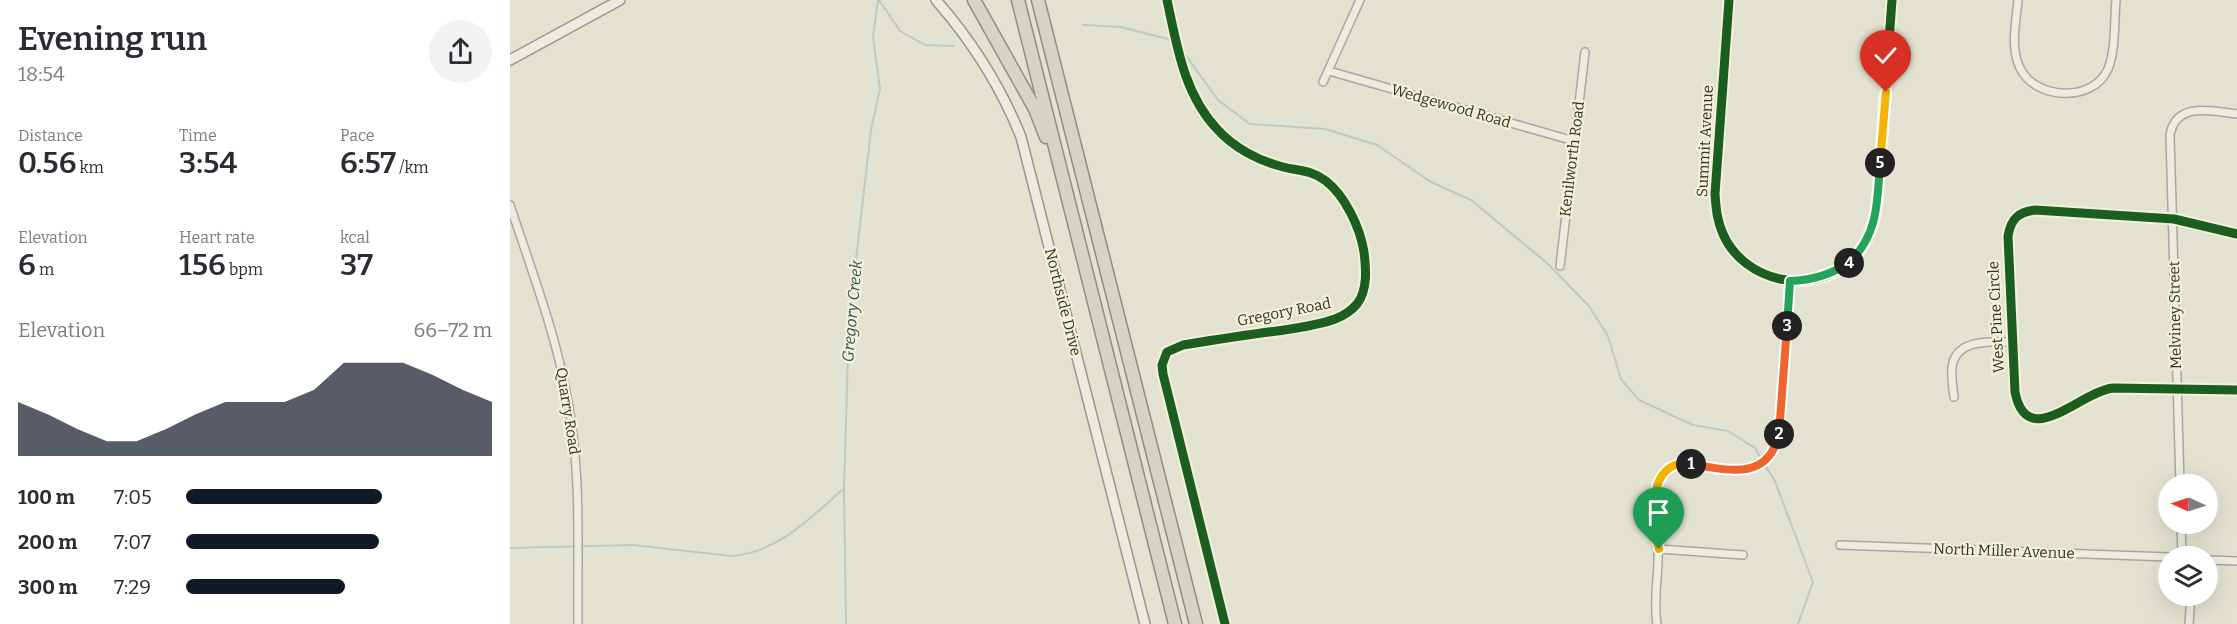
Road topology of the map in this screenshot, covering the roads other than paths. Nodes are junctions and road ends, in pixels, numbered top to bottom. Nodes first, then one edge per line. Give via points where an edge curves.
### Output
1 (620, 0) edge
2 (936, 0) edge
3 (974, 0) edge
4 (1018, 0) edge
5 (1038, 0) edge
6 (1167, 0) edge
7 (1360, 0) edge
8 (1729, 0) edge
9 (1892, 0) edge
10 (2018, 0) edge
11 (2116, 0) edge
12 (1585, 52) dead end
13 (510, 60) edge
14 (1329, 71) junction
15 (1323, 82) dead end
16 (2237, 114) edge
17 (1574, 141) junction
18 (510, 205) edge
19 (2174, 219) junction
20 (1075, 224) junction
21 (2237, 234) edge
22 (1560, 266) dead end
23 (1790, 281) junction
24 (2012, 342) junction
25 (2177, 389) junction
26 (2237, 390) edge
27 (1954, 397) dead end
28 (2180, 474) edge
29 (1840, 545) dead end
30 (1659, 549) junction
31 (1743, 555) dead end
32 (2158, 557) edge
33 (2218, 560) edge
34 (2237, 561) edge
35 (2190, 606) edge
36 (578, 624) edge
37 (1145, 624) edge
38 (1175, 624) edge
39 (1196, 624) edge
40 (1225, 624) edge
41 (1656, 624) edge
42 (2189, 624) edge

1 - 13 street
2 - 37 street, Northside Drive via 996,84 1021,137
3 - 20 highway via 1035,110 1058,166
4 - 20 highway
5 - 39 highway
6 - 40 street, Gregory Road via 1189,87 1202,110 1238,147 1260,159 1300,169 1327,182 1344,202 1364,250 1364,290 1348,313 1305,326 1183,345 1167,352 1164,358 1163,374
7 - 14 street
8 - 23 street, Summit Avenue via 1717,215 1723,235 1750,267 1769,277
9 - 23 street via 1874,226 1864,246 1843,267 1811,280
10 - 11 street via 2015,45 2021,71 2042,89 2066,93 2083,91 2097,83 2107,70
12 - 17 street, Kenilworth Road
14 - 15 street
14 - 17 street, Wedgewood Road
16 - 19 street, Melviney Street via 2190,111 2172,126
17 - 22 street, Kenilworth Road
18 - 36 street, Quarry Road via 555,340 568,399 579,513
19 - 21 street
19 - 24 street, West Pine Circle via 2035,210 2015,217 2008,236
19 - 25 street, Melviney Street
20 - 38 highway
23 - 30 street via 1777,445 1759,466 1746,470 1686,464 1673,466 1663,474 1653,511
24 - 25 street, West Pine Circle via 2018,404 2035,419 2048,419 2102,389
24 - 27 street via 1970,344 1956,355 1952,364
25 - 26 street, West Pine Circle
25 - 28 street, Melviney Street
29 - 32 street, North Miller Avenue
30 - 31 street
30 - 41 street
33 - 34 street
35 - 42 street

